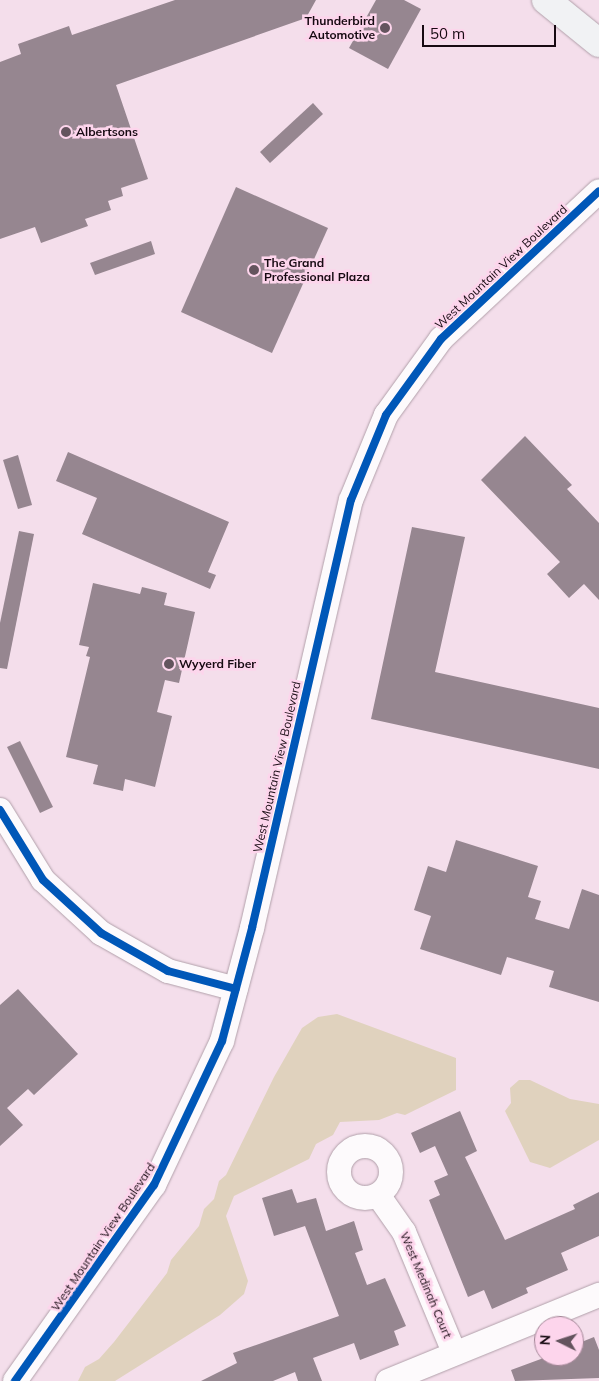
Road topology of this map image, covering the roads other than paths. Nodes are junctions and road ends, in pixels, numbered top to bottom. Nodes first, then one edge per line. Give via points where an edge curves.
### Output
1 (546, 0) edge
2 (599, 43) edge
3 (599, 191) edge
4 (0, 810) edge
5 (236, 989) junction
6 (378, 1195) dead end
7 (599, 1295) edge
8 (454, 1352) junction
9 (15, 1381) edge
10 (388, 1381) edge

1 - 2 main road
3 - 5 street, West Mountain View Boulevard via 441,338 386,415 367,454 338,552
4 - 5 street via 43,880 100,933 168,971
5 - 9 street, West Mountain View Boulevard via 222,1042 154,1185
6 - 8 street, West Medinah Court via 404,1232
7 - 8 street
8 - 10 street

